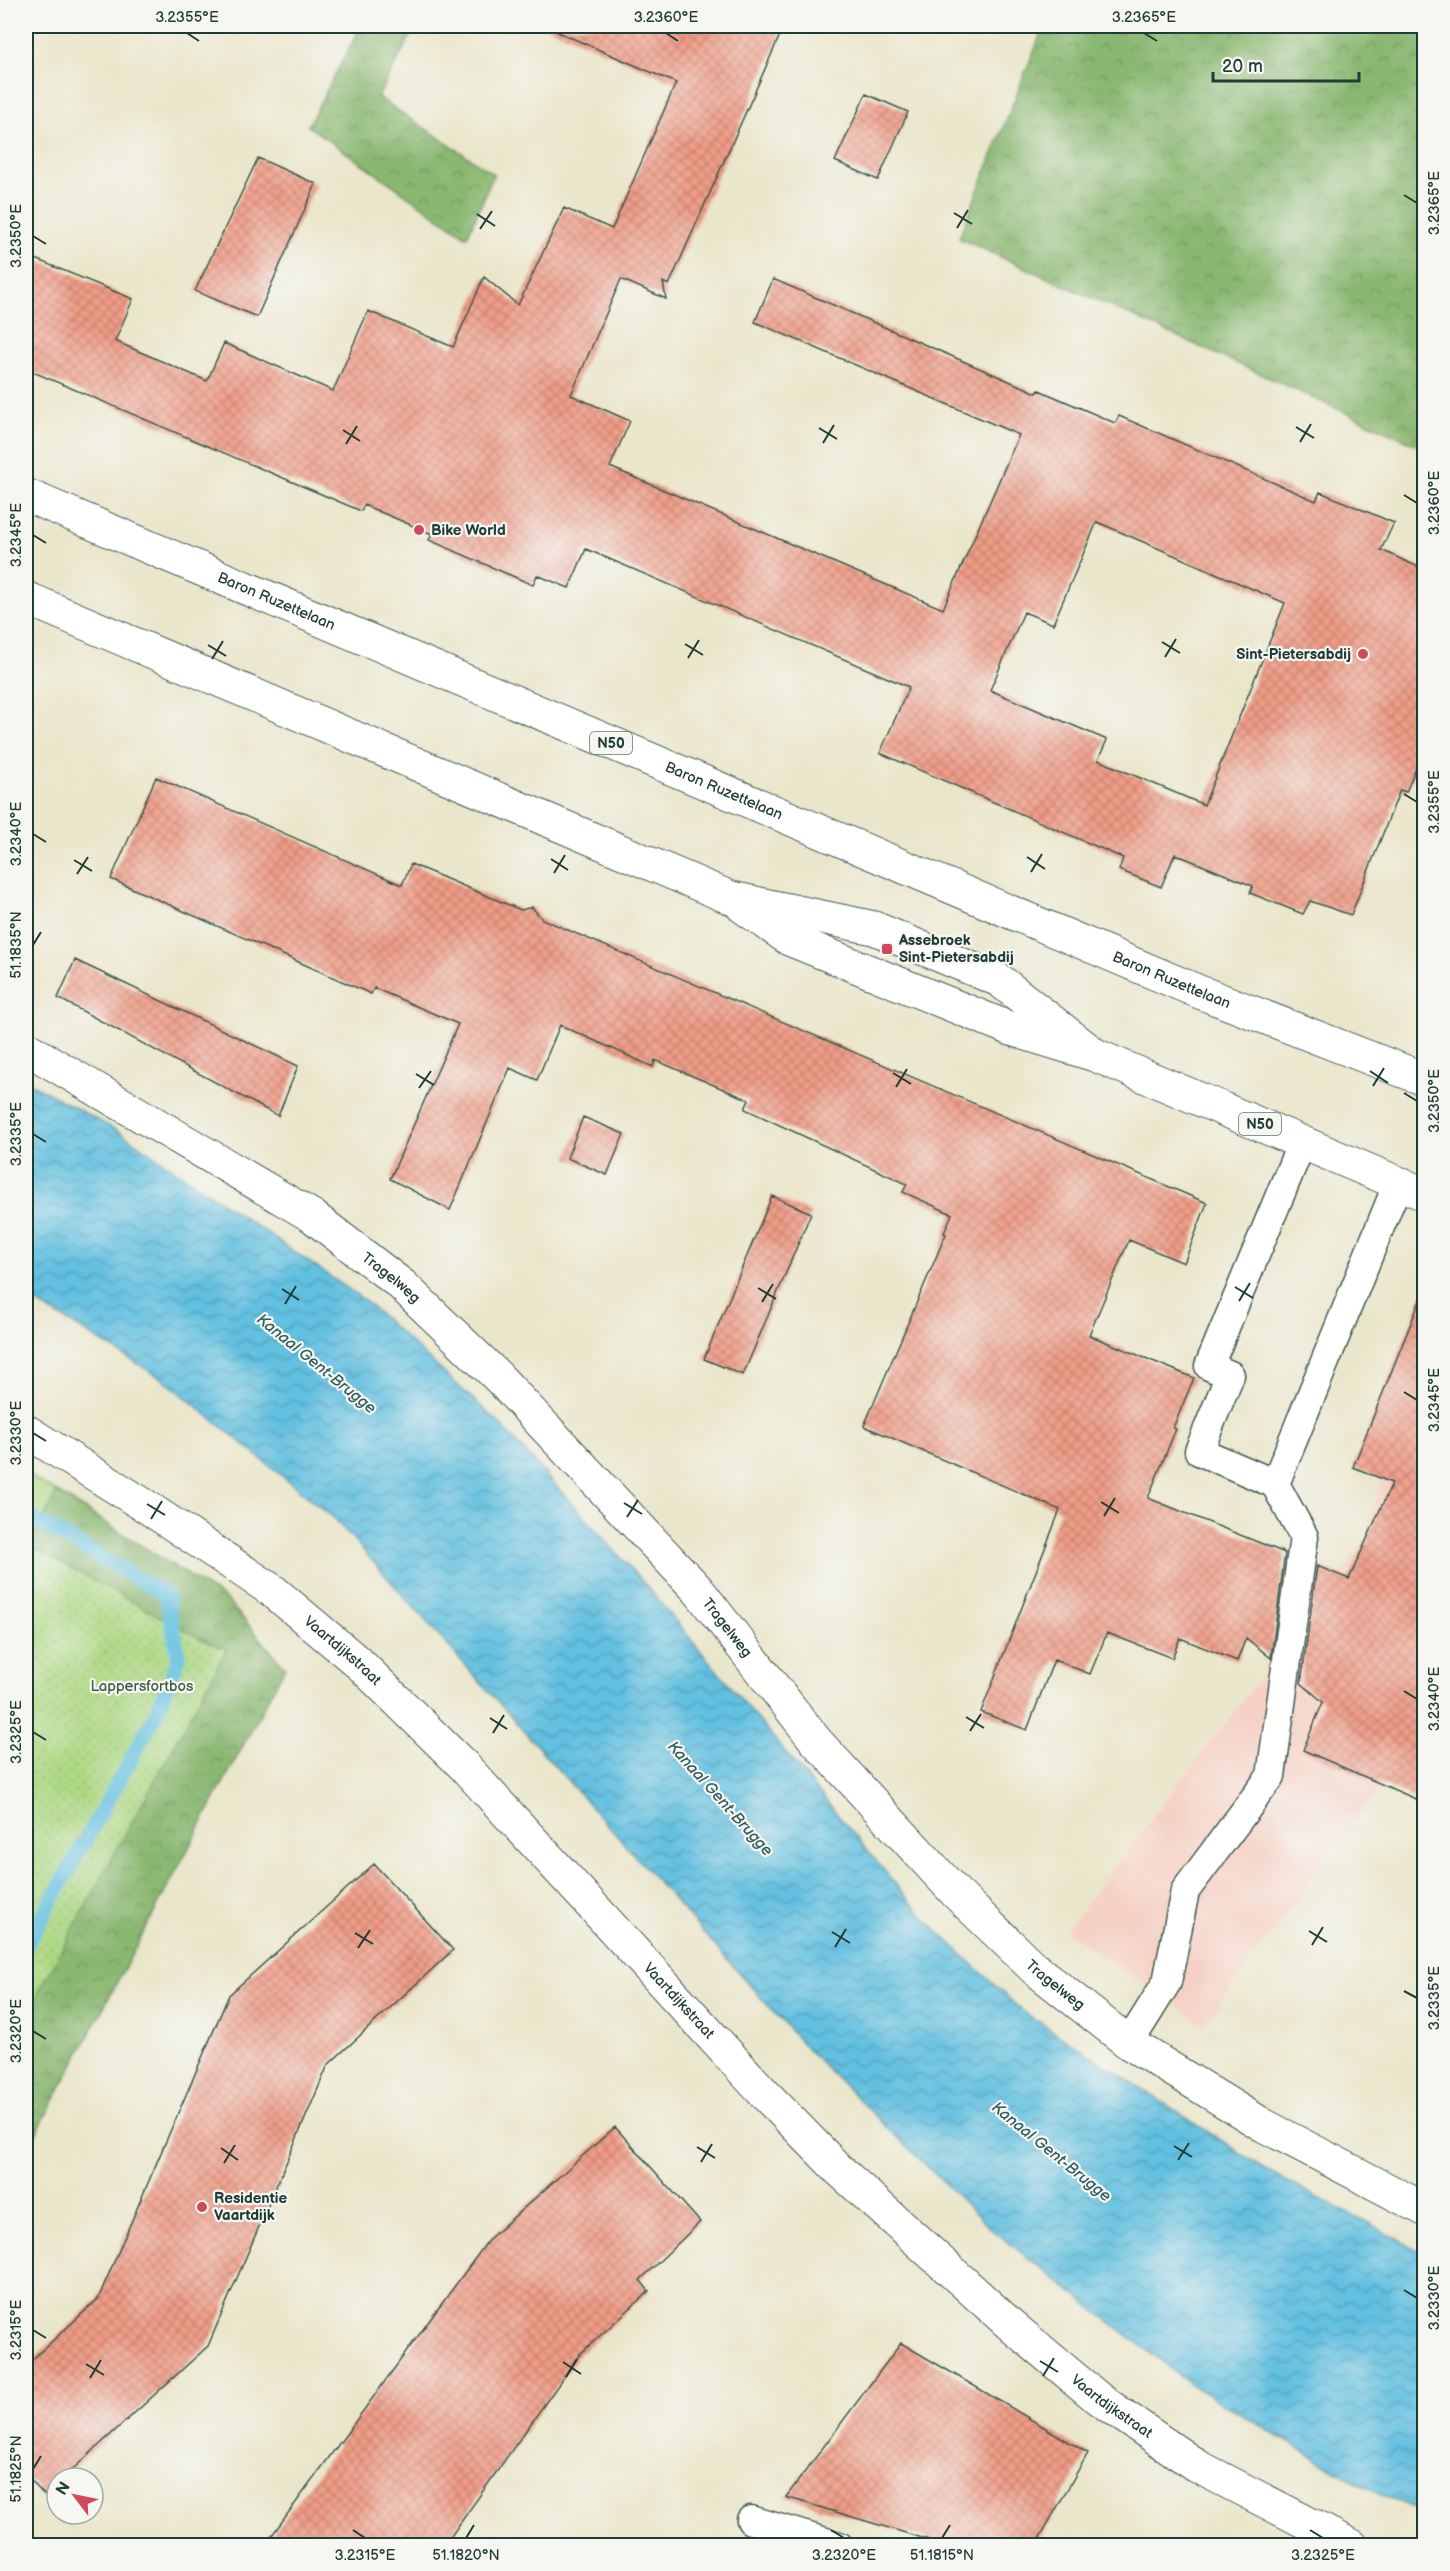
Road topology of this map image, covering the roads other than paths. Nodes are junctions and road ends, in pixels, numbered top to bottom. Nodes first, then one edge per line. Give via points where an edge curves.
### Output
1 (26, 495) edge
2 (26, 598) edge
3 (26, 1048) edge
4 (1425, 1079) edge
5 (1302, 1142) junction
6 (1411, 1188) edge
7 (26, 1431) edge
8 (1275, 1484) junction
9 (1129, 2043) junction
10 (1425, 2209) edge
11 (751, 2520) dead end
12 (1332, 2542) edge
13 (839, 2546) edge

1 - 4 street, Baron Ruzettelaan / N50 via 1197,991
2 - 5 street, N50 via 731,898 874,928 999,980 1095,1055
3 - 9 street, Tragelweg via 312,1216 402,1285 498,1377 698,1590 816,1741 956,1893 1035,1969
5 - 6 street, N50
5 - 8 lane via 1209,1366 1230,1375 1199,1451
6 - 8 lane via 1377,1229
7 - 12 street, Vaartdijkstraat via 273,1591 361,1665 464,1766 768,2098 838,2169 1014,2328 1099,2399 1197,2466
8 - 9 lane via 1304,1537 1271,1776 1185,1891 1167,1982
9 - 10 street, Tragelweg via 1263,2125
11 - 13 lane

